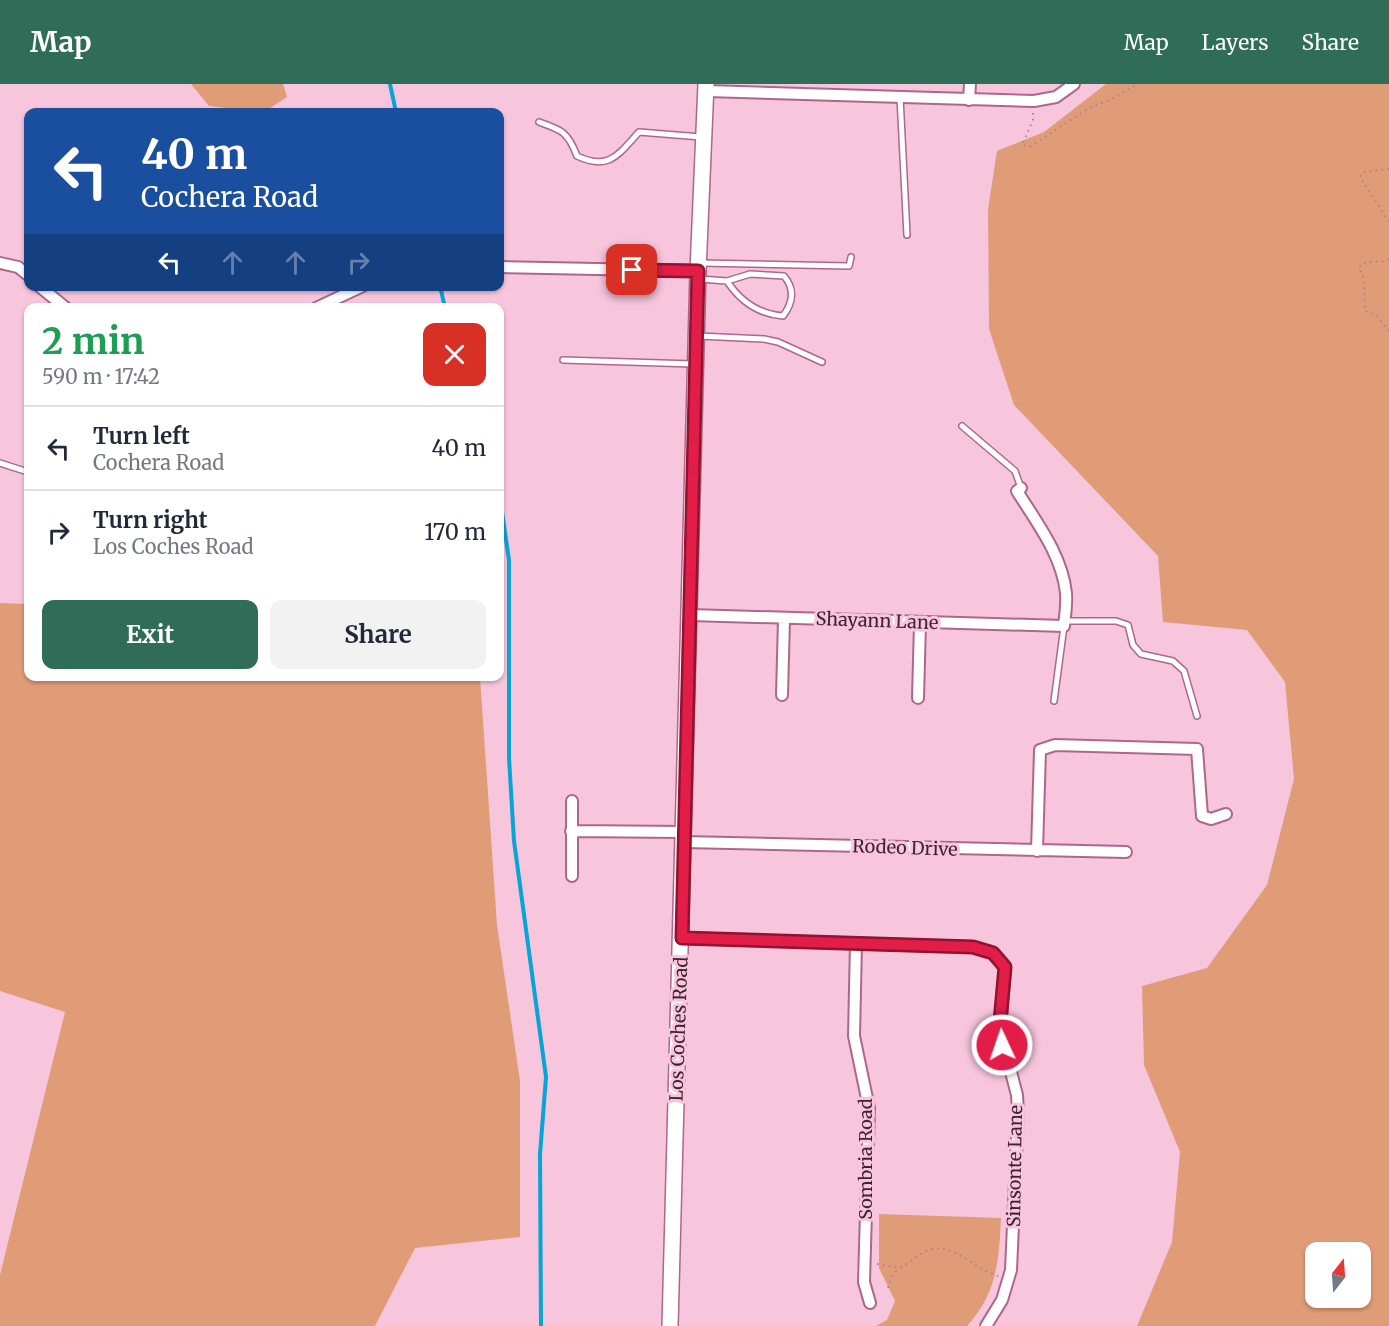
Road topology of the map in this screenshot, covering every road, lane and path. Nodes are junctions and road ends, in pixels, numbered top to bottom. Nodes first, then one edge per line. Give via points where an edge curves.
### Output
1 (970, 84) edge
2 (1074, 84) edge
3 (1138, 84) edge
4 (707, 88) edge
5 (900, 98) junction
6 (969, 100) junction
7 (1034, 101) junction
8 (539, 122) dead end
9 (705, 137) junction
10 (1389, 169) edge
11 (1389, 222) edge
12 (907, 235) dead end
13 (850, 257) dead end
14 (1389, 259) edge
15 (0, 262) edge
16 (504, 267) edge
17 (698, 271) junction
18 (24, 272) edge
19 (727, 280) junction
20 (45, 291) edge
21 (352, 291) edge
22 (60, 303) edge
23 (327, 303) edge
24 (1389, 331) edge
25 (697, 336) junction
26 (563, 360) dead end
27 (822, 362) dead end
28 (696, 364) junction
29 (962, 426) dead end
30 (0, 463) edge
31 (24, 471) edge
32 (1021, 488) joint
33 (690, 615) junction
34 (784, 619) junction
35 (920, 623) junction
36 (1064, 624) junction
37 (782, 695) dead end
38 (918, 699) dead end
39 (1054, 701) dead end
40 (1197, 716) dead end
41 (573, 801) dead end
42 (1226, 814) dead end
43 (571, 831) junction
44 (684, 837) junction
45 (1037, 852) junction
46 (1126, 852) dead end
47 (572, 876) dead end
48 (682, 938) junction
49 (856, 943) junction
50 (877, 1264) dead end
51 (902, 1267) junction
52 (998, 1276) dead end
53 (888, 1288) dead end
54 (870, 1303) dead end
55 (670, 1326) edge
56 (986, 1326) edge

1 - 6 street
2 - 7 street via 1056,97
3 - 7 path via 1089,108 1031,146 1022,145 1033,120
4 - 5 street
4 - 9 main road, Los Coches Road
5 - 6 street
5 - 12 lane
6 - 7 street
8 - 9 lane via 560,130 570,138 577,156 590,162 607,162 639,132
9 - 17 main road, Los Coches Road
10 - 11 path via 1370,169 1360,177
13 - 17 lane via 849,266
14 - 24 path via 1369,261 1359,268 1364,279 1365,311 1376,315
15 - 18 street
16 - 17 street
17 - 19 lane
17 - 25 main road, Los Coches Road
19 - 19 lane via 757,311 783,316 791,306 792,294 784,276 750,274
20 - 22 street
21 - 23 street
25 - 27 lane via 764,339
25 - 28 main road, Los Coches Road
26 - 28 lane
28 - 33 main road, Los Coches Road
29 - 32 lane via 1016,471
30 - 31 lane
32 - 36 street via 1017,491 1062,569 1066,595
33 - 34 street, Shayann Lane
33 - 44 main road, Los Coches Road
34 - 35 street, Shayann Lane
34 - 37 street
35 - 36 street, Shayann Lane
35 - 38 street
36 - 39 lane
36 - 40 lane via 1116,621 1128,625 1133,645 1141,654 1173,661 1184,671
41 - 43 street
42 - 45 street via 1210,819 1202,816 1197,749 1055,745 1040,750
43 - 44 street, Rodeo Drive
43 - 47 street
44 - 45 street, Rodeo Drive
44 - 48 main road, Los Coches Road
45 - 46 street, Rodeo Drive
48 - 49 street
48 - 55 main road, Los Coches Road
49 - 54 street, Sombria Road via 854,1036 869,1103 864,1282
49 - 56 street, Sinsonte Lane via 979,948 993,953 1005,967 1001,1038 1017,1095 1018,1113 1013,1250 1006,1292
50 - 51 path
51 - 52 path via 926,1251 942,1249
51 - 53 path via 893,1274

